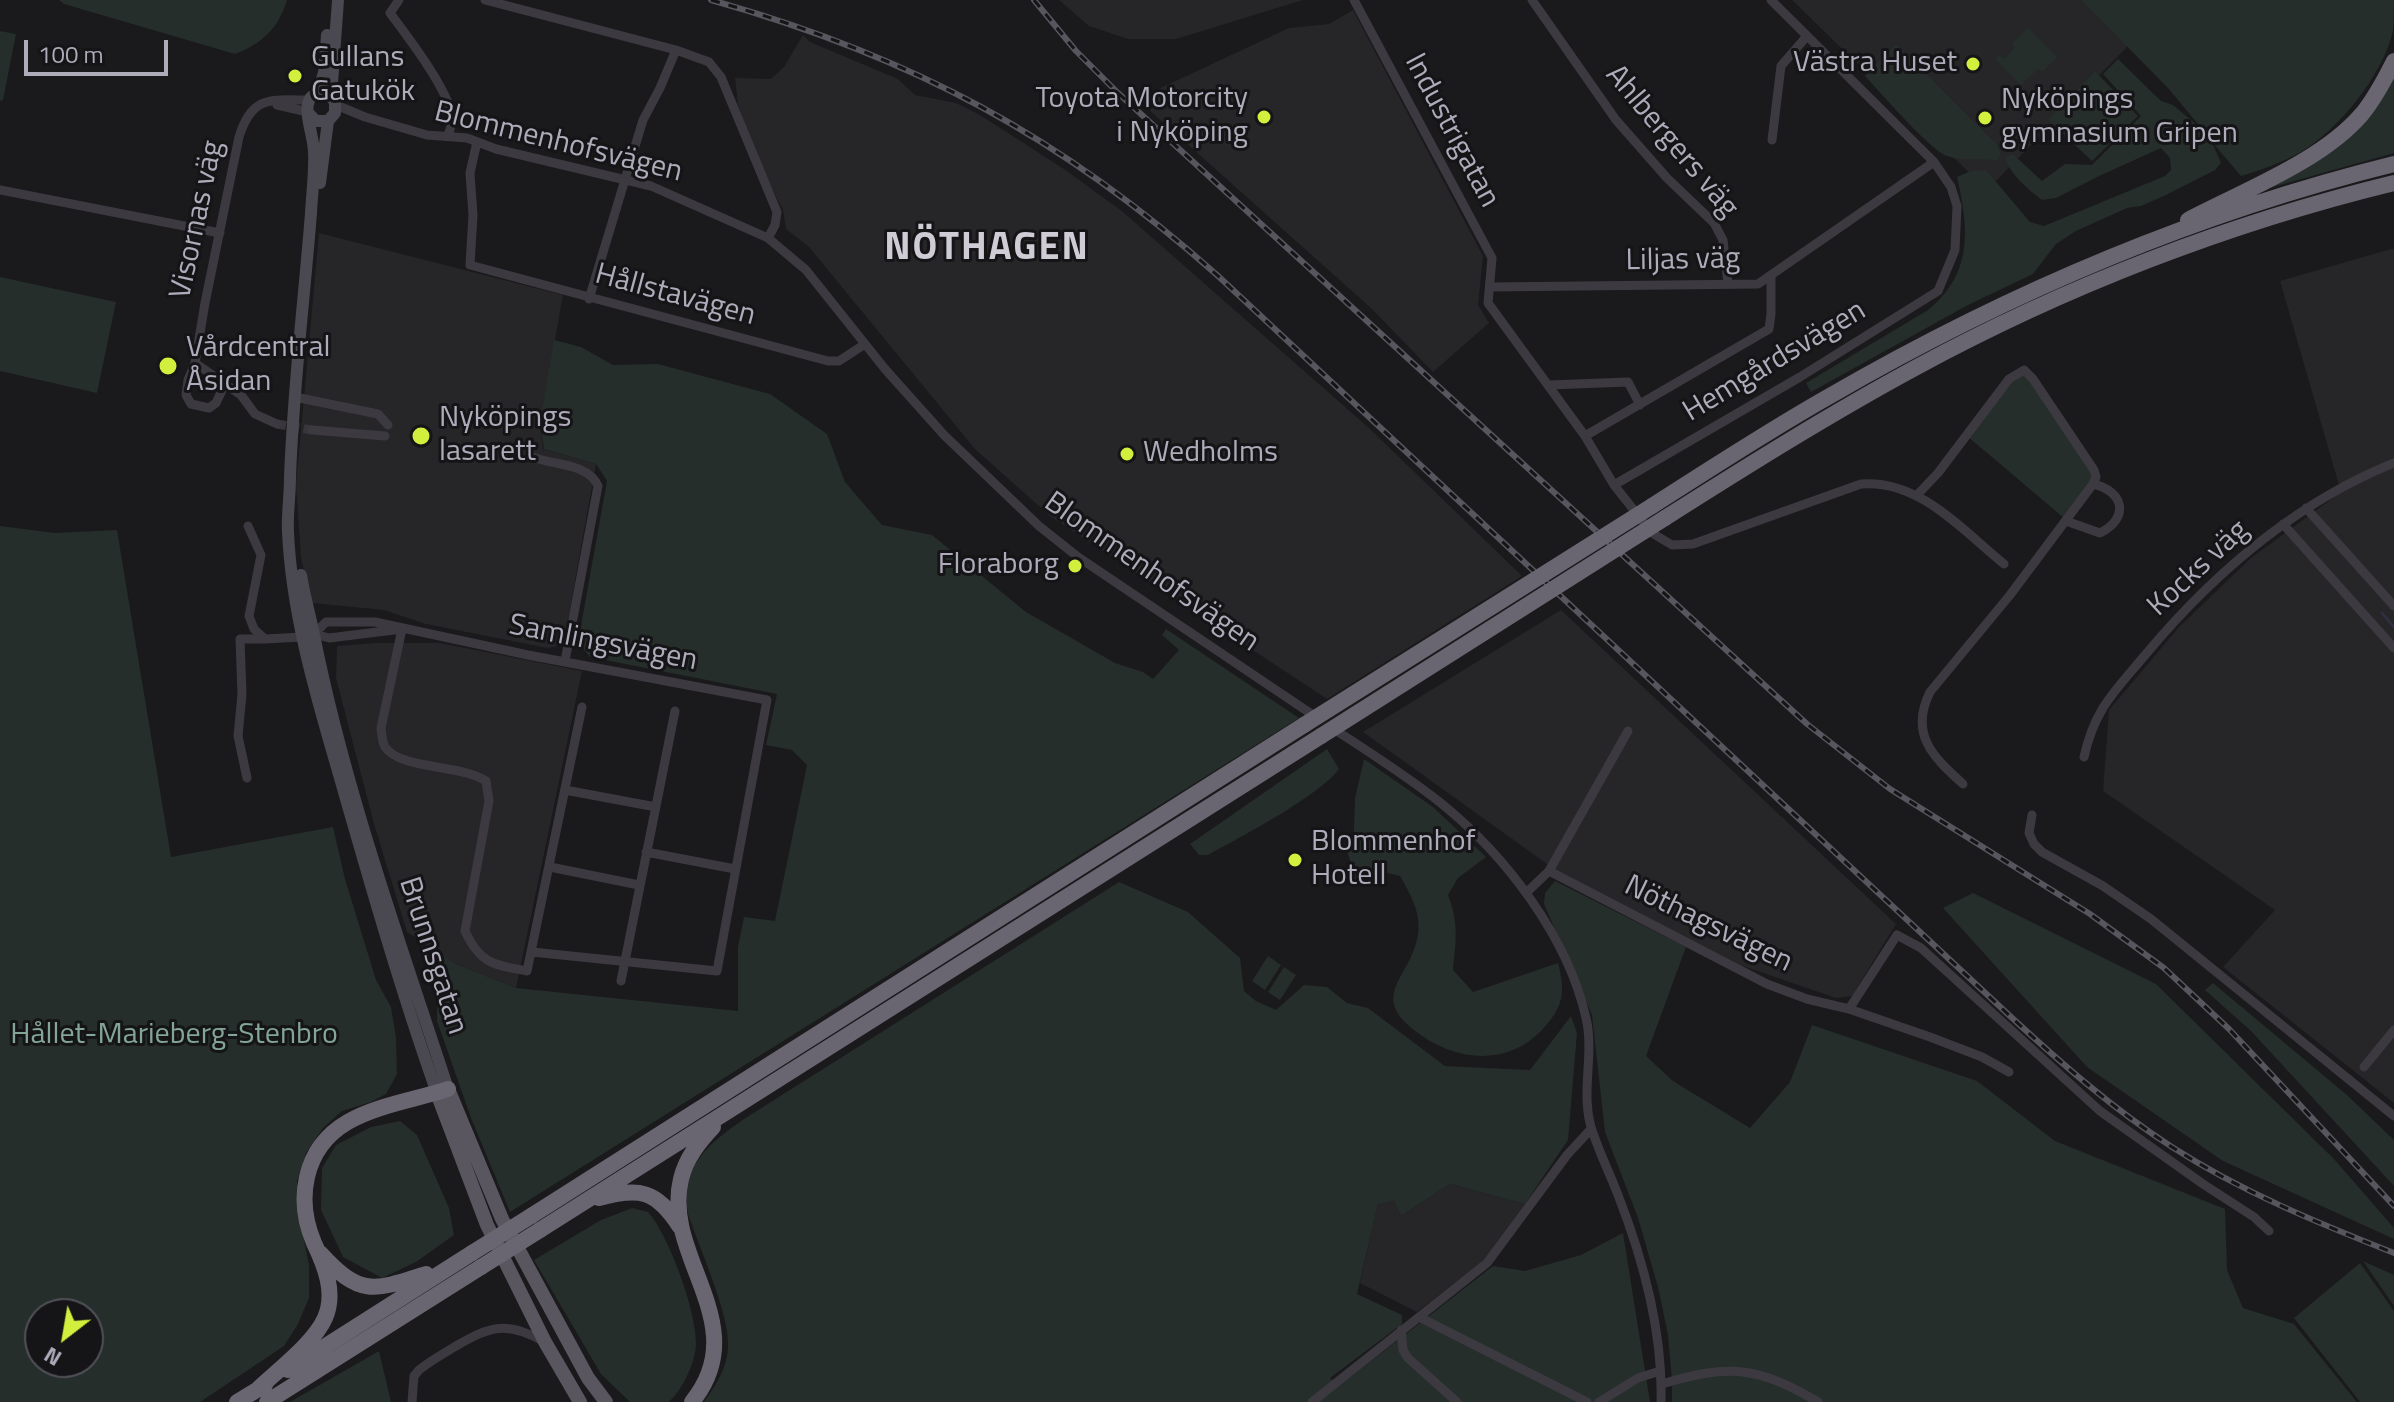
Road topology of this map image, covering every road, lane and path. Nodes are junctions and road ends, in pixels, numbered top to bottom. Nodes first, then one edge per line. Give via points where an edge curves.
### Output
1 (331, 0) edge
2 (338, 0) edge
3 (399, 0) edge
4 (485, 0) edge
5 (1354, 0) edge
6 (1532, 0) edge
7 (1771, 0) edge
8 (1807, 36) junction
9 (676, 50) junction
10 (2394, 61) edge
11 (311, 105) junction
12 (332, 110) junction
13 (448, 136) junction
14 (1772, 140) dead end
15 (477, 142) junction
16 (1934, 162) junction
17 (2394, 164) edge
18 (626, 180) junction
19 (2394, 183) edge
20 (0, 190) edge
21 (220, 233) junction
22 (768, 238) junction
23 (2130, 251) junction
24 (1771, 277) junction
25 (306, 282) junction
26 (1728, 284) junction
27 (1490, 287) junction
28 (589, 299) junction
29 (865, 344) junction
30 (195, 363) junction
31 (225, 384) junction
32 (1549, 385) junction
33 (295, 397) junction
34 (1640, 405) junction
35 (277, 424) tunnel mouth
36 (312, 430) tunnel mouth
37 (1585, 436) junction
38 (530, 456) dead end
39 (2394, 463) edge
40 (2093, 484) junction
41 (1614, 485) junction
42 (1918, 494) junction
43 (2306, 508) junction
44 (2066, 521) junction
45 (2283, 524) junction
46 (248, 526) dead end
47 (2004, 564) dead end
48 (2394, 606) edge
49 (402, 629) junction
50 (308, 635) junction
51 (265, 639) junction
52 (2394, 648) edge
53 (565, 661) junction
54 (582, 707) dead end
55 (675, 711) dead end
56 (1628, 731) dead end
57 (2084, 757) dead end
58 (247, 778) dead end
59 (1963, 784) dead end
60 (565, 790) junction
61 (656, 807) junction
62 (2032, 815) dead end
63 (646, 852) junction
64 (550, 867) junction
65 (735, 869) junction
66 (1549, 871) junction
67 (639, 885) junction
68 (1526, 893) junction
69 (532, 952) junction
70 (625, 961) junction
71 (621, 981) dead end
72 (1849, 1009) junction
73 (2394, 1030) edge
74 (2364, 1067) dead end
75 (2009, 1072) dead end
76 (442, 1091) junction
77 (727, 1110) junction
78 (2394, 1116) edge
79 (1591, 1129) junction
80 (582, 1203) junction
81 (535, 1223) junction
82 (2269, 1231) dead end
83 (683, 1232) junction
84 (317, 1250) junction
85 (476, 1260) junction
86 (451, 1267) junction
87 (1419, 1317) junction
88 (1401, 1330) junction
89 (545, 1342) junction
90 (1660, 1371) junction
91 (1662, 1384) junction
92 (262, 1396) edge
93 (237, 1402) edge
94 (412, 1402) edge
95 (580, 1402) edge
96 (606, 1402) edge
97 (692, 1402) edge
98 (1312, 1402) edge
99 (1457, 1402) edge
100 (1587, 1402) edge
101 (1599, 1402) edge
102 (1661, 1402) edge
103 (1818, 1402) edge

1 - 11 main road, Brunnsgatan via 324,73
2 - 12 main road, Brunnsgatan
3 - 13 street via 390,13 418,49 452,114
4 - 9 street
5 - 27 street, Industrigatan via 1492,258
6 - 26 street, Ahlbergers väg via 1616,120 1714,223 1723,240
7 - 8 street, Hemgårdsvägen
8 - 14 street via 1781,66
8 - 16 street, Hemgårdsvägen
9 - 18 street via 643,120
9 - 22 street via 709,62 721,77 777,212
10 - 23 highway via 2362,114 2317,153
11 - 12 main road
11 - 12 main road via 316,121
11 - 21 street, Visornas väg via 266,102 245,117
11 - 25 main road, Brunnsgatan via 315,156
12 - 13 street, Blommenhofsvägen
12 - 25 main road, Brunnsgatan
13 - 15 street, Blommenhofsvägen
15 - 18 street, Blommenhofsvägen
15 - 28 street, Hållstavägen via 470,173 470,265
16 - 24 street, Liljas väg
16 - 41 street, Hemgårdsvägen via 1951,187 1957,218 1955,250 1938,291
17 - 23 highway via 2255,205
18 - 22 street, Blommenhofsvägen via 672,194
18 - 28 street
19 - 77 highway, bridge via 2163,256 2039,307 1914,368 1753,462
20 - 21 street
21 - 30 street, Visornas väg
22 - 29 street, Blommenhofsvägen via 806,270
23 - 81 highway, bridge via 1978,317 1866,375 1304,725
24 - 26 street, Liljas väg via 1758,284
24 - 34 street via 1769,329
25 - 33 main road, Brunnsgatan
26 - 27 street, Liljas väg
27 - 32 street, Industrigatan via 1488,303
28 - 29 street, Hållstavägen via 828,361 839,361
29 - 68 street, Blommenhofsvägen via 957,449 1039,526 1443,805
30 - 31 street
30 - 31 street, Visornas väg via 186,395 191,404 209,408
31 - 35 street via 255,414
32 - 34 street via 1628,382
32 - 37 street, Industrigatan
33 - 36 street via 378,414 386,430
33 - 50 main road, Brunnsgatan via 288,532
34 - 37 street
37 - 41 street, Industrigatan
38 - 53 street via 585,470 598,486
39 - 43 street, Kocks väg
40 - 42 street via 2094,470 2024,370 2009,379
40 - 44 street
40 - 44 street via 2115,494 2118,517 2100,533
41 - 42 street via 1652,533 1672,545 1693,544 1861,484
42 - 47 street
43 - 45 street, Kocks väg
43 - 48 street
44 - 59 street via 1923,706 1927,746
45 - 52 street
45 - 57 street, Kocks väg via 2216,579 2160,638 2104,704 2090,729
46 - 51 street via 261,555 249,616
49 - 50 street, Samlingsvägen via 329,638
49 - 50 street, Samlingsvägen via 339,621 326,622
49 - 53 street, Samlingsvägen
49 - 69 street via 381,728 383,744 406,760 486,781 489,801 465,931 474,950 492,965 527,971
50 - 51 street
50 - 76 main road, Brunnsgatan via 319,703 406,1004
51 - 58 street via 240,639 238,736
53 - 65 street, Samlingsvägen via 767,700
54 - 60 street
55 - 61 street
56 - 66 street
60 - 61 street
60 - 64 street
61 - 63 street
62 - 78 street via 2029,833 2042,852 2151,919
63 - 65 street
63 - 67 street
64 - 67 street
64 - 69 street
65 - 70 street via 717,971
66 - 68 street
66 - 72 street, Nöthagsvägen via 1767,984
67 - 70 street
68 - 79 street, Blommenhofsvägen via 1562,954 1586,1018
69 - 70 street
70 - 71 street
72 - 75 street, Nöthagsvägen via 1982,1057
72 - 82 street via 1897,935 1921,948 2100,1111
73 - 74 street
76 - 84 highway via 363,1112 342,1124 319,1148 304,1192
76 - 89 main road, Brunnsgatan via 487,1225
76 - 96 main road, Brunnsgatan via 502,1219
77 - 80 highway
77 - 83 highway via 686,1165 679,1191
79 - 87 street via 1487,1263
79 - 90 street, Blommenhofsvägen via 1634,1239
80 - 81 highway
80 - 83 highway via 616,1193 644,1193 663,1204
81 - 85 highway, bridge
83 - 97 highway via 714,1331 712,1365
84 - 86 highway via 344,1276 373,1289
84 - 92 highway via 331,1292 325,1318
85 - 86 highway
85 - 92 highway
86 - 92 highway
87 - 88 street
87 - 100 street
88 - 98 street
88 - 99 street via 1408,1358
89 - 94 street via 498,1327 478,1333 414,1376
89 - 95 main road, Brunnsgatan
90 - 91 street, Blommenhofsvägen
90 - 101 street
91 - 102 street, Blommenhofsvägen
91 - 103 street via 1689,1375 1739,1371 1764,1374
92 - 93 highway

